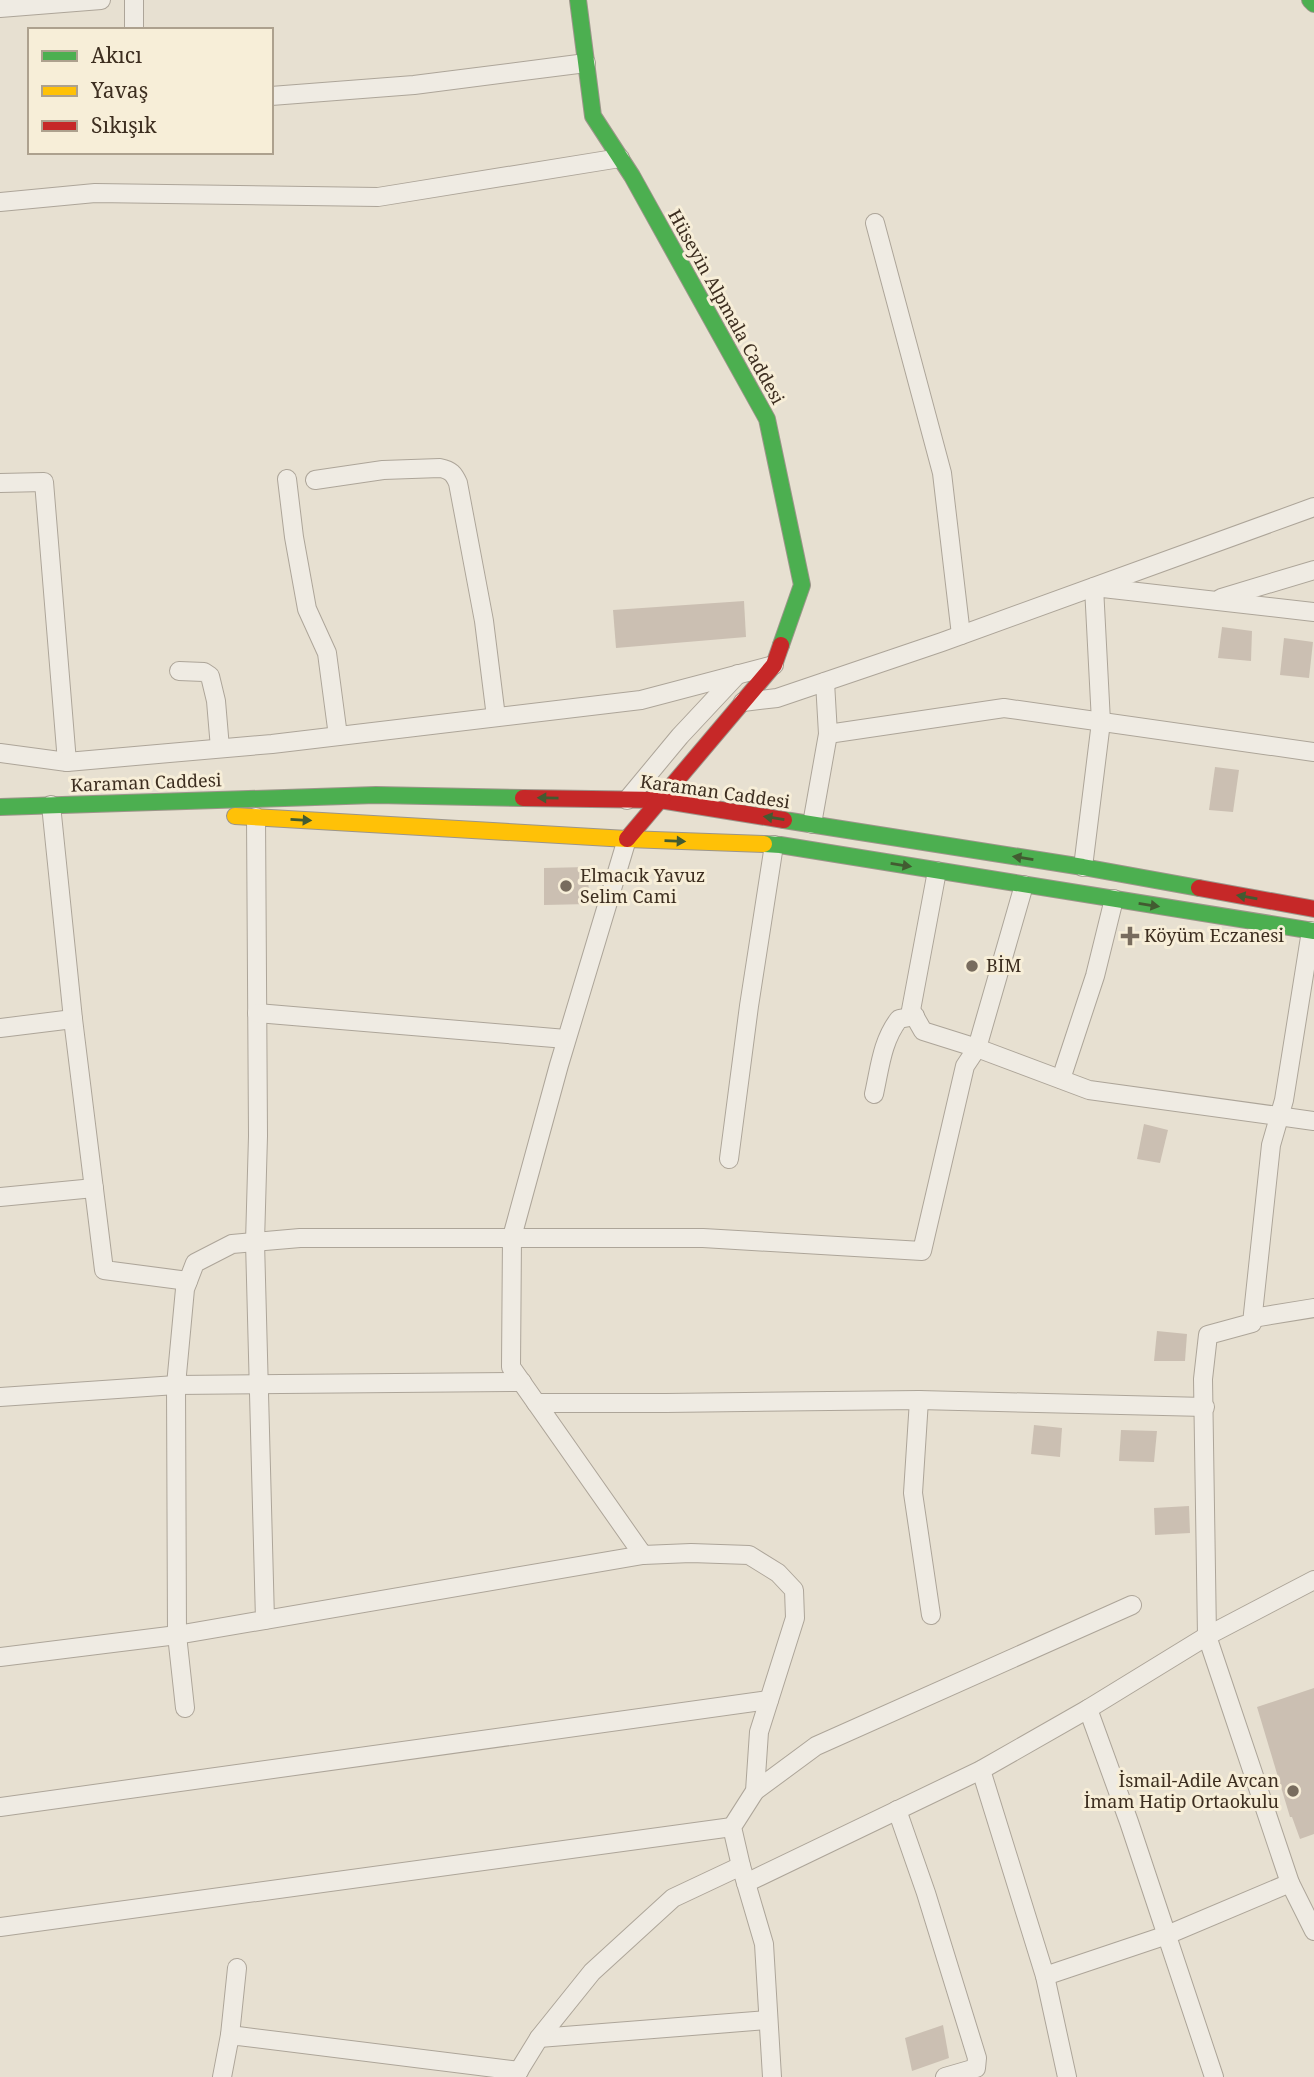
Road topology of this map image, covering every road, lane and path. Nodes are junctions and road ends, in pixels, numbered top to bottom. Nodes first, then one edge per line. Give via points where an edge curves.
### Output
1 (102, 0) edge
2 (134, 0) edge
3 (578, 0) edge
4 (1310, 0) edge
5 (1314, 4) edge
6 (0, 8) edge
7 (134, 28) edge
8 (586, 63) junction
9 (273, 96) edge
10 (620, 158) junction
11 (0, 202) edge
12 (874, 223) dead end
13 (287, 480) dead end
14 (315, 480) dead end
15 (0, 483) edge
16 (1314, 506) edge
17 (1314, 570) edge
18 (1094, 587) junction
19 (1214, 600) junction
20 (1314, 612) edge
21 (961, 635) junction
22 (774, 665) junction
23 (179, 671) dead end
24 (738, 674) junction
25 (825, 682) junction
26 (743, 702) junction
27 (496, 717) junction
28 (1101, 722) junction
29 (828, 734) junction
30 (338, 736) junction
31 (219, 748) junction
32 (1314, 752) edge
33 (0, 753) edge
34 (67, 762) junction
35 (627, 800) junction
36 (660, 800) junction
37 (56, 805) junction
38 (0, 807) edge
39 (256, 817) junction
40 (812, 824) junction
41 (627, 839) junction
42 (774, 845) junction
43 (1083, 867) junction
44 (937, 871) junction
45 (1024, 885) junction
46 (1114, 899) junction
47 (1314, 909) edge
48 (1313, 931) edge
49 (257, 1013) junction
50 (915, 1016) junction
51 (73, 1018) junction
52 (0, 1028) edge
53 (566, 1039) junction
54 (977, 1048) junction
55 (1061, 1079) junction
56 (874, 1094) dead end
57 (1279, 1116) junction
58 (1314, 1121) edge
59 (729, 1159) dead end
60 (94, 1188) junction
61 (0, 1197) edge
62 (512, 1237) junction
63 (255, 1242) junction
64 (188, 1281) junction
65 (1314, 1308) edge
66 (1253, 1318) junction
67 (522, 1382) junction
68 (259, 1384) junction
69 (176, 1385) junction
70 (0, 1397) edge
71 (919, 1399) junction
72 (536, 1403) junction
73 (1205, 1406) junction
74 (643, 1555) junction
75 (1314, 1580) edge
76 (1132, 1605) dead end
77 (931, 1615) dead end
78 (265, 1620) junction
79 (177, 1635) junction
80 (1207, 1636) junction
81 (0, 1657) edge
82 (769, 1700) junction
83 (185, 1708) dead end
84 (1088, 1709) junction
85 (981, 1770) junction
86 (755, 1791) junction
87 (0, 1807) edge
88 (897, 1810) junction
89 (732, 1827) junction
90 (743, 1874) junction
91 (1290, 1883) junction
92 (0, 1927) edge
93 (1314, 1931) edge
94 (1167, 1935) junction
95 (237, 1968) dead end
96 (1045, 1976) junction
97 (768, 2020) junction
98 (230, 2035) junction
99 (539, 2038) junction
100 (517, 2074) edge
101 (222, 2077) edge
102 (772, 2077) edge
103 (945, 2077) edge
104 (1067, 2077) edge
105 (1214, 2077) edge

1 - 6 street
2 - 7 street
3 - 8 main road, Hüseyin Alpmala Caddesi
4 - 5 main road
8 - 9 street via 414,85
8 - 10 main road, Hüseyin Alpmala Caddesi via 593,116
10 - 11 street via 378,197 95,193
10 - 22 main road, Hüseyin Alpmala Caddesi via 767,419 803,585
12 - 21 street via 942,473
13 - 30 street via 307,609 327,653
14 - 27 street via 406,469 448,469 454,475 484,621
15 - 34 street via 44,481
16 - 18 street
17 - 19 street
18 - 19 street
18 - 21 street
18 - 28 street
19 - 20 street
21 - 25 street
22 - 24 street
22 - 26 main road, Hüseyin Alpmala Caddesi
23 - 31 street via 211,676
24 - 27 street via 641,700
24 - 35 street
25 - 26 street via 777,698
25 - 29 street
26 - 36 main road, Hüseyin Alpmala Caddesi
27 - 30 street
28 - 29 street via 1004,708
28 - 32 street
28 - 43 street
29 - 40 street
30 - 31 street
31 - 34 street
33 - 34 street
35 - 36 main road, Karaman Caddesi
35 -> 37 main road, Karaman Caddesi via 376,795
40 -> 36 main road, Karaman Caddesi
36 - 41 main road, Hüseyin Alpmala Caddesi
37 - 38 main road, Karaman Caddesi
37 - 39 main road, Karaman Caddesi
37 - 51 street
39 -> 41 main road, Karaman Caddesi
39 - 49 street
43 -> 40 main road, Karaman Caddesi
41 -> 42 main road, Karaman Caddesi
41 - 53 street
42 -> 44 main road, Karaman Caddesi
42 - 59 street
47 -> 43 main road, Karaman Caddesi
44 - 45 main road, Karaman Caddesi
44 - 50 street via 911,1010
45 - 46 main road, Karaman Caddesi
45 - 54 street
46 -> 48 main road, Karaman Caddesi
46 - 55 street via 1095,976
48 - 57 street
49 - 53 street
49 - 63 street
50 - 54 street via 923,1031
50 - 56 street via 899,1019 890,1031
51 - 52 street
51 - 60 street
53 - 62 street
54 - 55 street
54 - 62 street via 965,1066 922,1251 703,1238
55 - 57 street via 1089,1090
57 - 58 street
57 - 66 street via 1271,1145
60 - 61 street
60 - 64 street via 104,1270
62 - 63 street
62 - 67 street via 511,1367
63 - 64 street via 232,1244 195,1263
63 - 68 street
64 - 69 street
65 - 66 street
66 - 73 street via 1252,1323 1208,1335
67 - 68 street
67 - 72 street
68 - 69 street
68 - 78 street
69 - 70 street
69 - 79 street
71 - 72 street
71 - 73 street
71 - 77 street via 913,1493
72 - 74 street
73 - 80 street
74 - 78 street
74 - 82 street via 749,1555 778,1573 794,1590 795,1618
75 - 80 street
76 - 86 street via 816,1746
78 - 79 street
79 - 81 street
79 - 83 street
80 - 84 street
80 - 91 street
82 - 86 street via 759,1732
82 - 87 street
84 - 85 street
84 - 94 street
85 - 88 street
85 - 96 street
86 - 89 street
88 - 90 street
88 - 103 street via 977,2058 976,2068
89 - 90 street
89 - 92 street
90 - 97 street via 764,1944
90 - 99 street via 673,1898 592,1972
91 - 93 street
91 - 94 street
94 - 96 street
94 - 105 street
95 - 98 street
96 - 104 street
97 - 99 street
97 - 102 street
98 - 100 street
98 - 101 street
99 - 100 street

